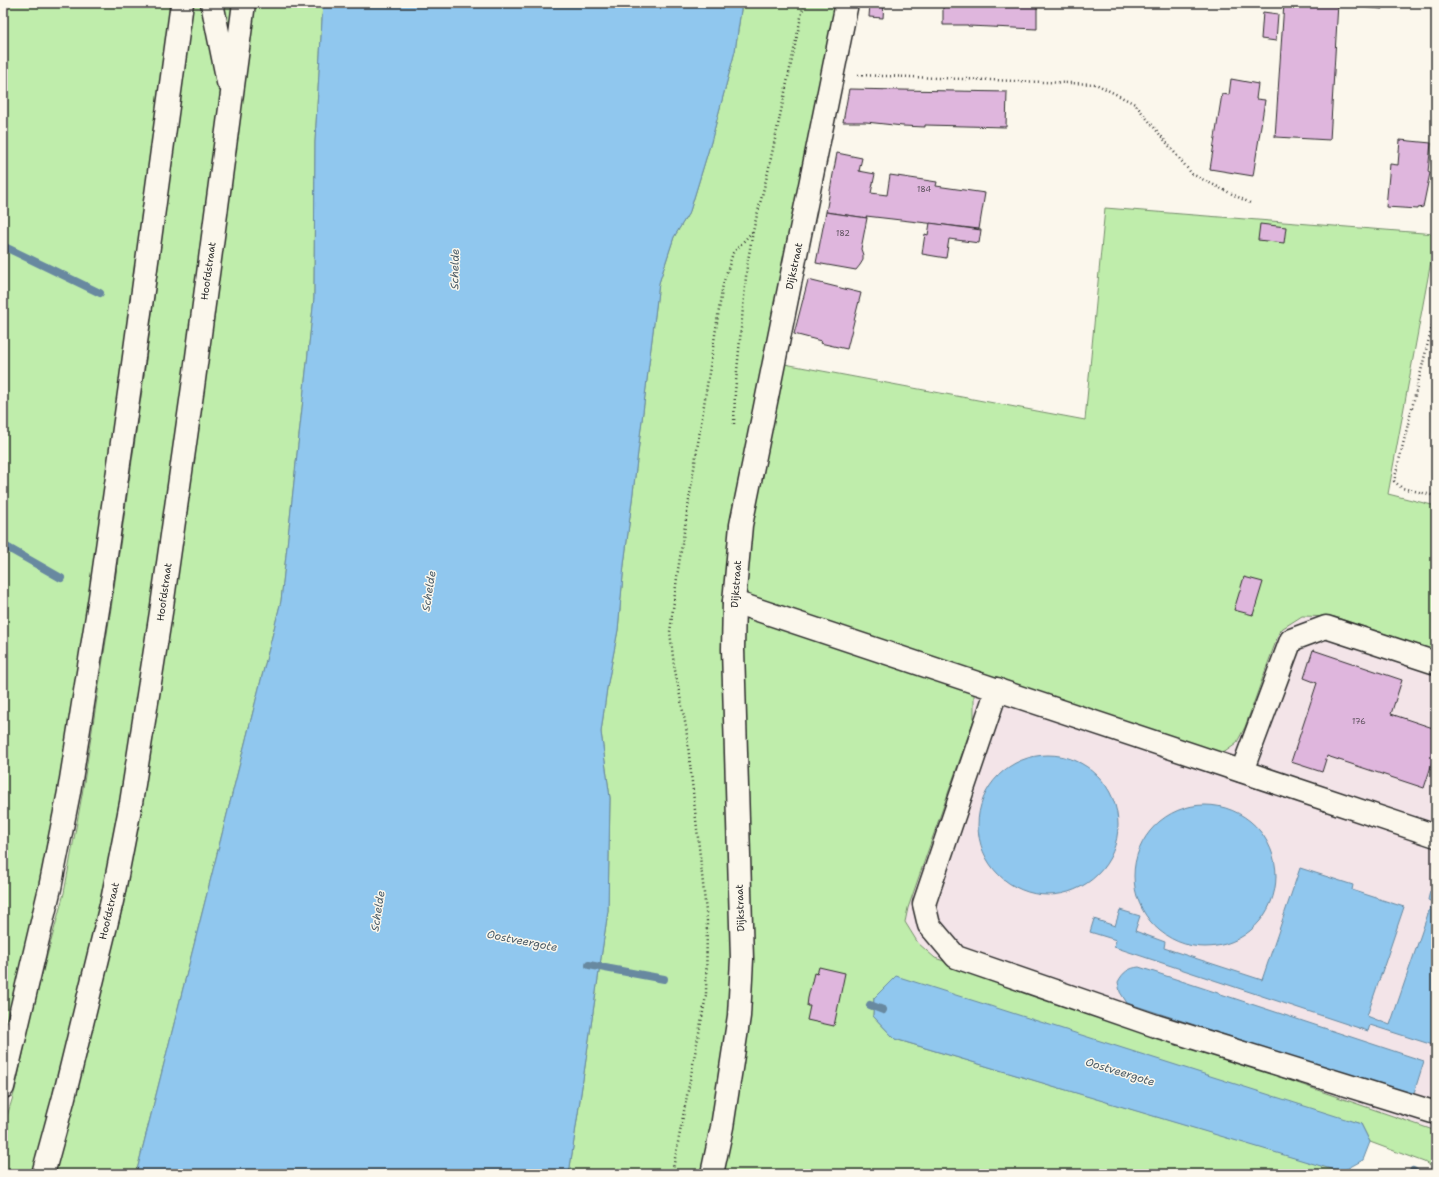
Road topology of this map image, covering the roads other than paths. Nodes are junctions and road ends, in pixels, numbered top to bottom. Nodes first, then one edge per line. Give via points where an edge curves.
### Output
1 (182, 3) edge
2 (212, 3) edge
3 (244, 3) edge
4 (846, 3) edge
5 (231, 99) junction
6 (734, 602) junction
7 (1436, 663) edge
8 (997, 690) junction
9 (1242, 771) junction
10 (1436, 836) edge
11 (3, 1087) edge
12 (1436, 1114) edge
13 (42, 1174) edge
14 (712, 1174) edge

1 - 11 street via 106,558 69,792 50,888
2 - 5 street
3 - 5 street, Hoofdstraat
4 - 6 street, Dijkstraat via 741,525
5 - 13 street, Hoofdstraat via 176,504 131,803 112,901 64,1097
6 - 8 street
6 - 14 street, Dijkstraat via 733,649 742,959 739,1016
7 - 9 street via 1326,627 1291,640
8 - 9 street
8 - 12 street via 924,904 929,925 956,957 1156,1026
9 - 10 street

